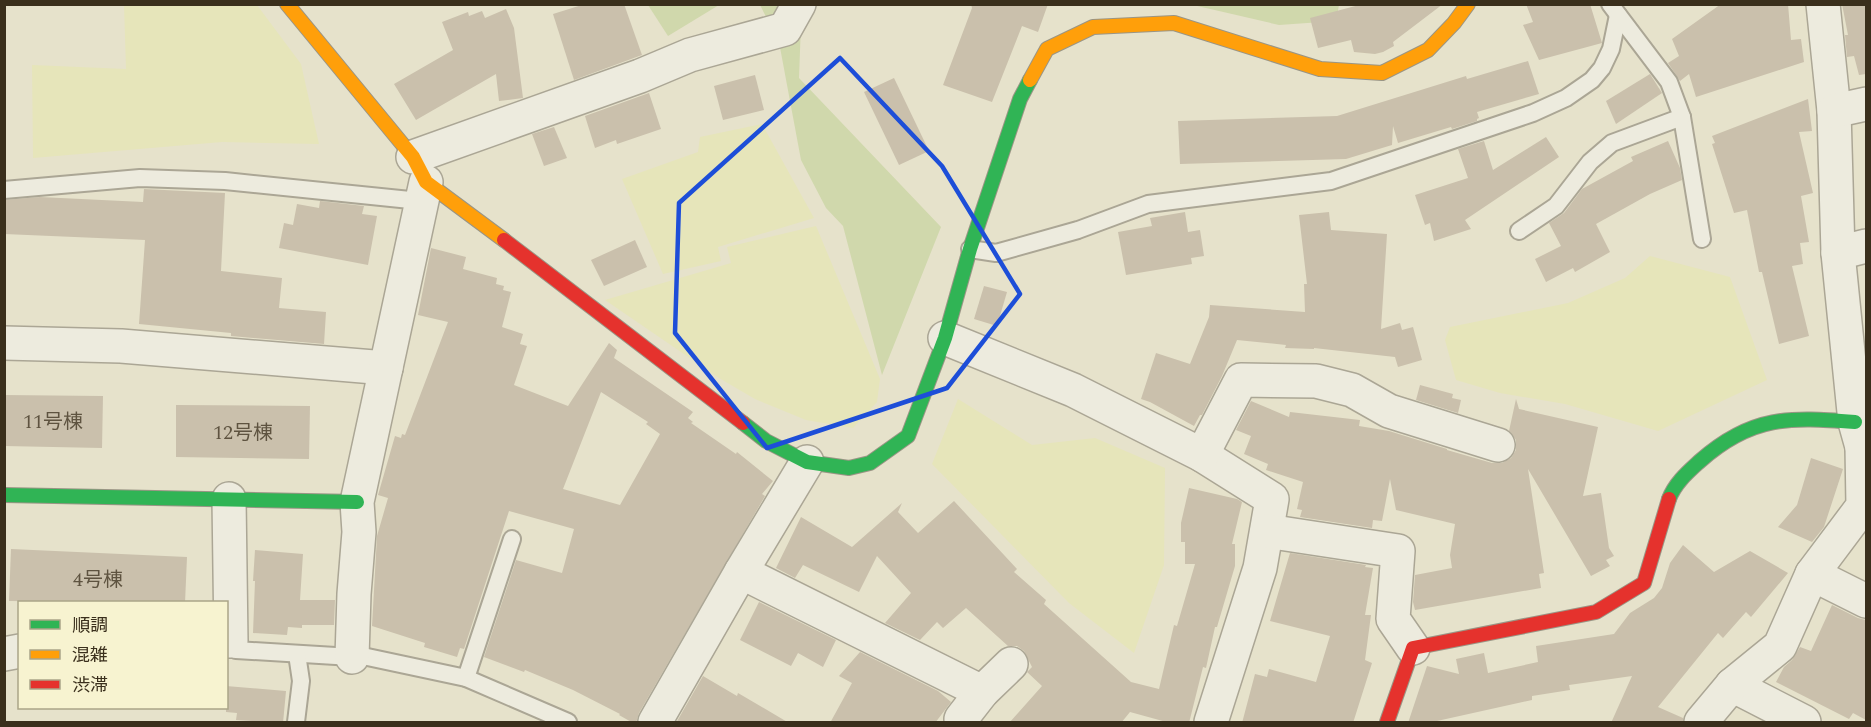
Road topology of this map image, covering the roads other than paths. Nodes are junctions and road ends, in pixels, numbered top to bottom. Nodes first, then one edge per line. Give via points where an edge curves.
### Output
1 (287, 4) edge
2 (799, 4) edge
3 (1468, 4) edge
4 (1823, 4) edge
5 (1614, 10) edge
6 (1866, 104) edge
7 (1834, 111) junction
8 (1682, 117) junction
9 (420, 180) junction
10 (4, 190) edge
11 (1519, 231) dead end
12 (1702, 239) dead end
13 (970, 249) junction
14 (1852, 250) edge
15 (945, 338) junction
16 (4, 343) edge
17 (386, 368) junction
18 (1859, 387) edge
19 (1861, 440) edge
20 (1498, 445) dead end
21 (1202, 454) junction
22 (807, 462) junction
23 (4, 495) edge
24 (229, 499) junction
25 (357, 502) junction
26 (1267, 531) junction
27 (512, 539) dead end
28 (741, 572) junction
29 (1812, 574) junction
30 (1866, 601) edge
31 (229, 641) edge
32 (1413, 648) junction
33 (297, 654) junction
34 (352, 657) junction
35 (1011, 664) dead end
36 (466, 678) junction
37 (1732, 685) junction
38 (982, 692) junction
39 (961, 719) dead end
40 (296, 723) edge
41 (568, 723) edge
42 (655, 723) edge
43 (1211, 723) edge
44 (1387, 723) edge
45 (1701, 723) edge
46 (1804, 723) edge

1 - 9 street
2 - 9 street via 785,29 690,55 639,76
3 - 13 street via 1428,50 1382,73 1320,69 1174,23 1093,27 1047,49 1020,99
4 - 7 street
5 - 8 lane via 1670,82
5 - 13 lane via 1611,49 1592,81 1533,113 1331,181 1148,204 1078,230 996,253
6 - 7 street
7 - 14 street
8 - 11 lane via 1612,143 1590,162 1556,206
8 - 12 lane
9 - 10 lane via 225,182 140,178
9 - 17 street
9 - 22 street via 533,261 766,441
13 - 15 street
14 - 18 street
15 - 21 street via 1073,390
15 - 22 street via 908,436 870,463 849,468
16 - 17 street via 121,346
17 - 25 street
18 - 19 street
19 - 29 street via 1863,506
19 - 32 street via 1815,419 1768,422 1743,431 1715,448 1683,476 1670,496 1644,583 1596,612
20 - 21 street via 1389,411 1352,390 1316,381 1241,380
21 - 26 street via 1272,499
22 - 28 street
23 - 24 street
24 - 25 street
24 - 31 street
25 - 34 street
26 - 32 street via 1398,551 1393,619
26 - 43 street via 1260,568
27 - 36 lane
28 - 38 street
28 - 42 street
29 - 30 street
29 - 37 street via 1780,646
31 - 33 lane via 236,650
32 - 44 street
33 - 34 lane
33 - 40 lane via 301,681
34 - 36 lane via 358,655
35 - 38 street
36 - 41 lane
37 - 45 street
37 - 46 street
38 - 39 street

